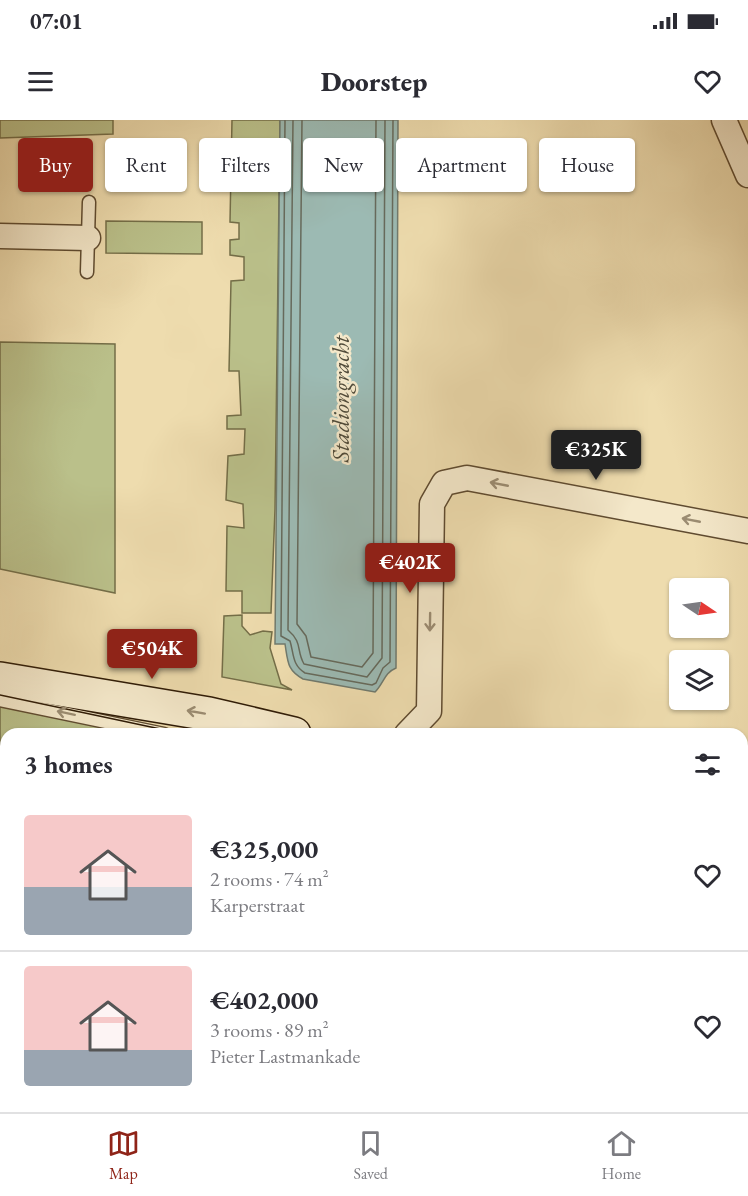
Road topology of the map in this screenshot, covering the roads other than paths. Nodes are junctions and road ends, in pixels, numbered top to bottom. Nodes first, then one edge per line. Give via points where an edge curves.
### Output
1 (723, 120) edge
2 (748, 175) edge
3 (89, 202) dead end
4 (0, 236) edge
5 (88, 238) junction
6 (87, 272) dead end
7 (748, 531) edge
8 (0, 679) edge
9 (0, 700) edge
10 (135, 728) edge
11 (268, 728) edge
12 (413, 728) edge

1 - 2 street
3 - 5 lane
4 - 5 street
5 - 6 lane
7 -> 12 street via 467,478 444,483 432,504 429,711
11 -> 8 main road via 209,714
10 -> 9 lane

